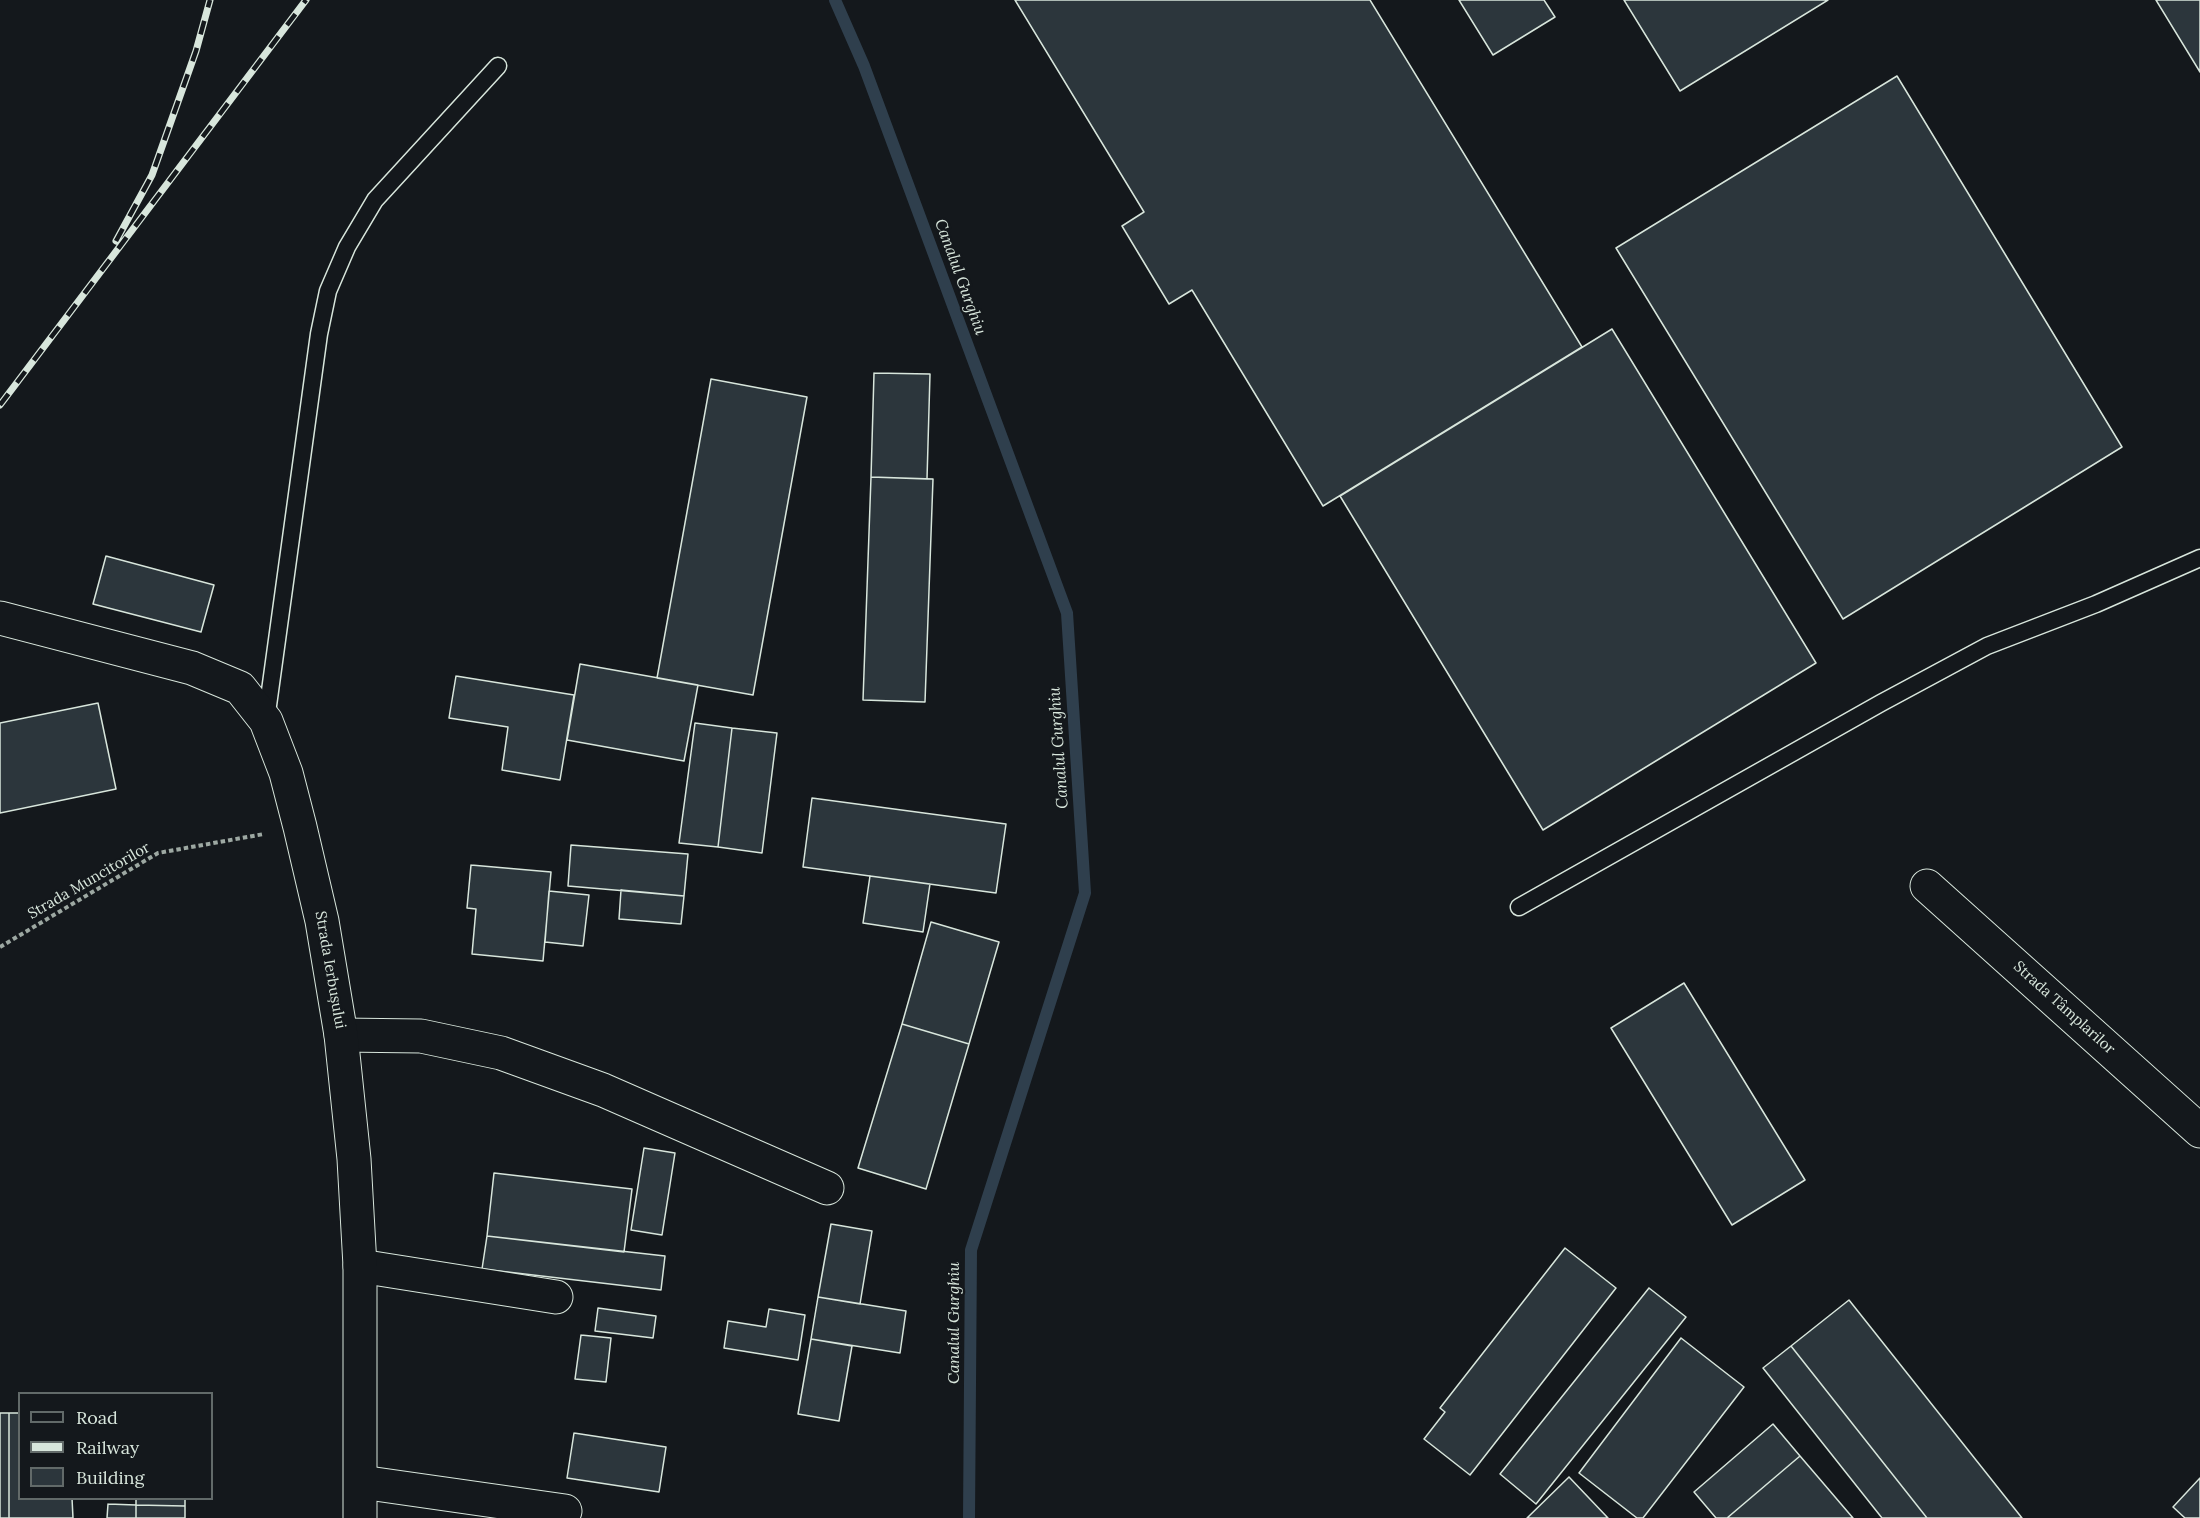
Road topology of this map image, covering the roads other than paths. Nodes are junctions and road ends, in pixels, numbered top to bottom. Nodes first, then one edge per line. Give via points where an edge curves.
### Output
1 (498, 66) dead end
2 (2200, 558) edge
3 (0, 618) edge
4 (266, 721) junction
5 (1928, 886) dead end
6 (1519, 907) dead end
7 (341, 1035) junction
8 (2200, 1131) edge
9 (827, 1188) dead end
10 (360, 1266) junction
11 (556, 1297) dead end
12 (361, 1482) junction
13 (565, 1511) dead end
14 (360, 1518) edge

1 - 4 lane via 375,200 328,291 311,386
2 - 6 lane via 1987,646
3 - 4 street, Strada Ierbușului via 192,668 240,688
4 - 7 street, Strada Ierbușului via 286,773 300,827 322,921
5 - 8 street, Strada Tâmplarilor
7 - 9 street via 421,1036 501,1053 603,1090
7 - 10 street, Strada Ierbușului
10 - 11 street
10 - 12 street, Strada Ierbușului
12 - 13 street
12 - 14 street, Strada Ierbușului

